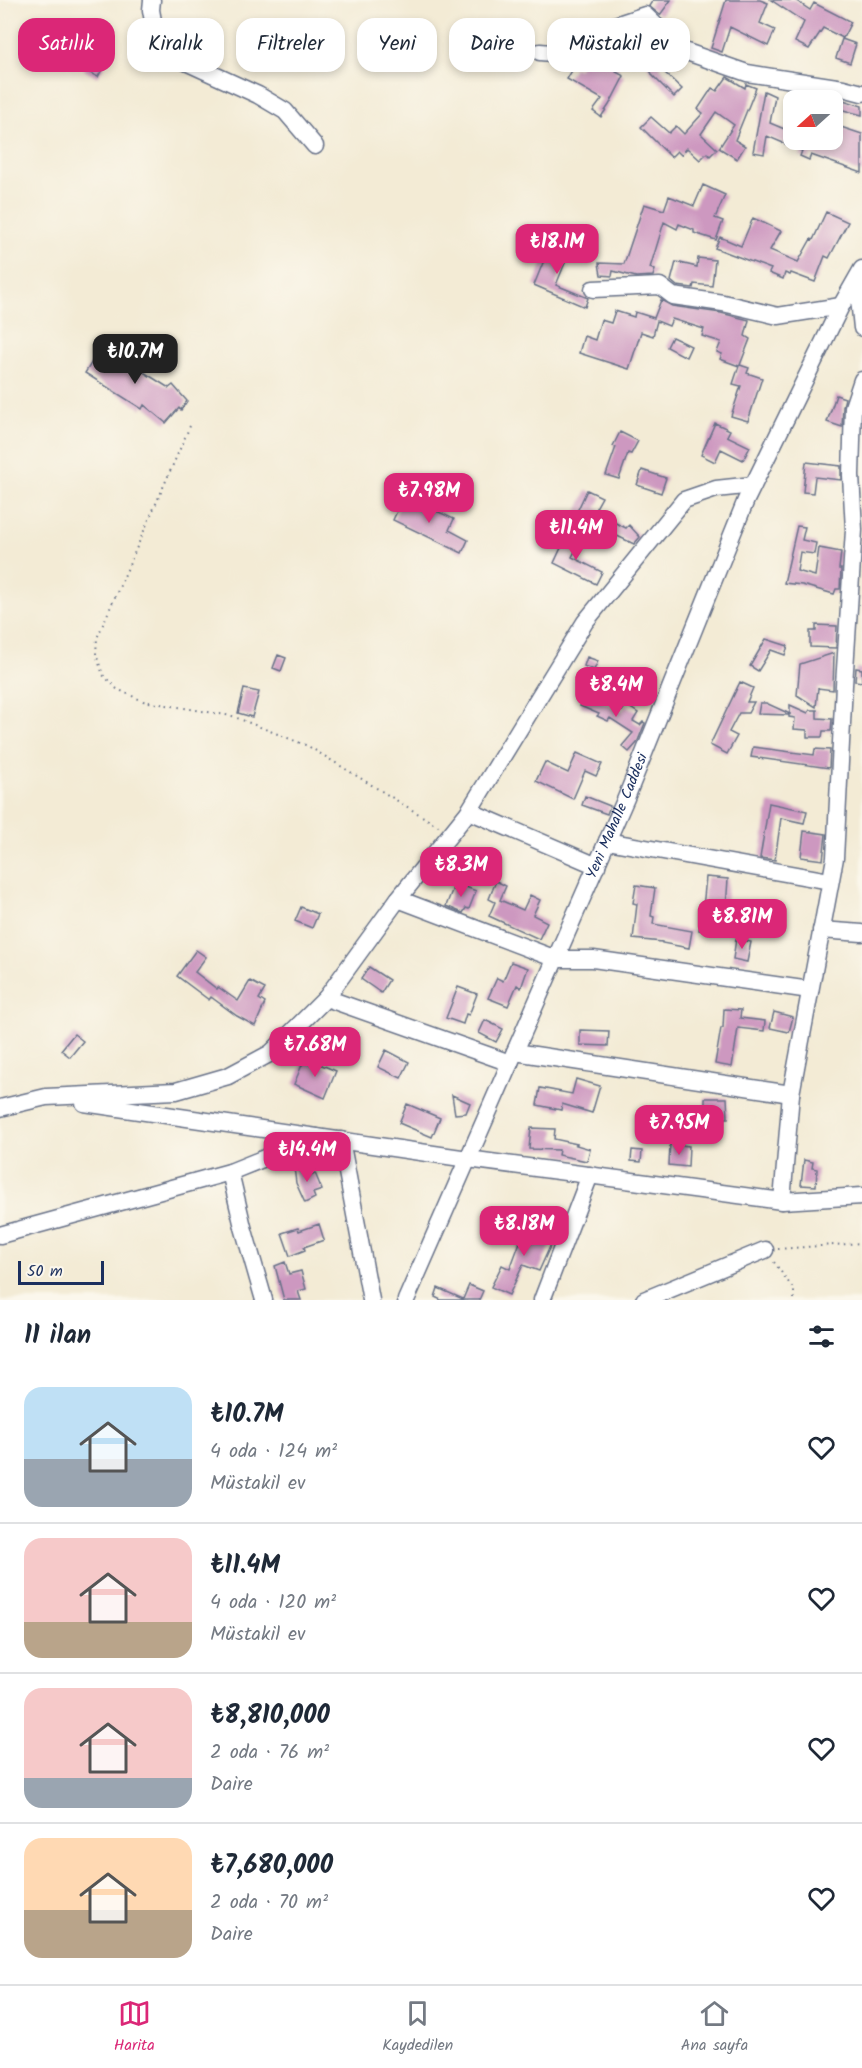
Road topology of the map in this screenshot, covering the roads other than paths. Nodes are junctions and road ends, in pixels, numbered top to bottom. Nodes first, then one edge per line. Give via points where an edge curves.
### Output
1 (152, 0) edge
2 (540, 52) dead end
3 (862, 93) edge
4 (315, 146) dead end
5 (862, 269) edge
6 (862, 285) edge
7 (593, 289) dead end
8 (841, 306) junction
9 (862, 328) edge
10 (862, 380) edge
11 (753, 486) junction
12 (469, 811) junction
13 (607, 841) junction
14 (597, 866) junction
15 (830, 881) junction
16 (398, 899) junction
17 (821, 930) junction
18 (862, 933) edge
19 (556, 959) junction
20 (810, 990) junction
21 (326, 998) junction
22 (512, 1057) junction
23 (791, 1094) junction
24 (0, 1097) edge
25 (46, 1097) junction
26 (0, 1108) edge
27 (318, 1137) junction
28 (341, 1140) junction
29 (468, 1159) junction
30 (230, 1172) junction
31 (590, 1175) junction
32 (862, 1196) edge
33 (782, 1201) junction
34 (0, 1235) edge
35 (765, 1250) road end
36 (264, 1300) edge
37 (371, 1300) edge
38 (406, 1300) edge
39 (542, 1300) edge
40 (644, 1300) edge

1 - 4 street via 155,32 162,46 285,111
2 - 3 street via 564,54 585,35 645,15 681,50 747,73
5 - 8 street, Yeni Mahalle Caddesi
6 - 9 street
7 - 8 street via 660,286 673,296 778,316
8 - 11 street, Yeni Mahalle Caddesi
10 - 15 street via 853,407 851,475 855,530 835,858
11 - 12 street via 716,489 684,500 585,622
11 - 13 street, Yeni Mahalle Caddesi
12 - 14 street
12 - 16 street
13 - 14 street, Yeni Mahalle Caddesi
13 - 15 street
14 - 19 street, Yeni Mahalle Caddesi
15 - 17 street
16 - 19 street
16 - 21 street
17 - 18 street
17 - 20 street
19 - 20 street via 593,959
19 - 22 street, Yeni Mahalle Caddesi
20 - 23 street
21 - 22 street
21 - 25 street via 271,1053 228,1076 176,1091
22 - 23 street
22 - 29 street, Yeni Mahalle Caddesi
23 - 33 street
24 - 25 street
25 - 26 street
25 - 27 street
27 - 28 street
27 - 30 street
28 - 29 street
28 - 37 street
29 - 31 street
29 - 38 street, Yeni Mahalle Caddesi
30 - 34 street
30 - 36 street
31 - 33 street
31 - 39 street
32 - 33 street
35 - 40 street

